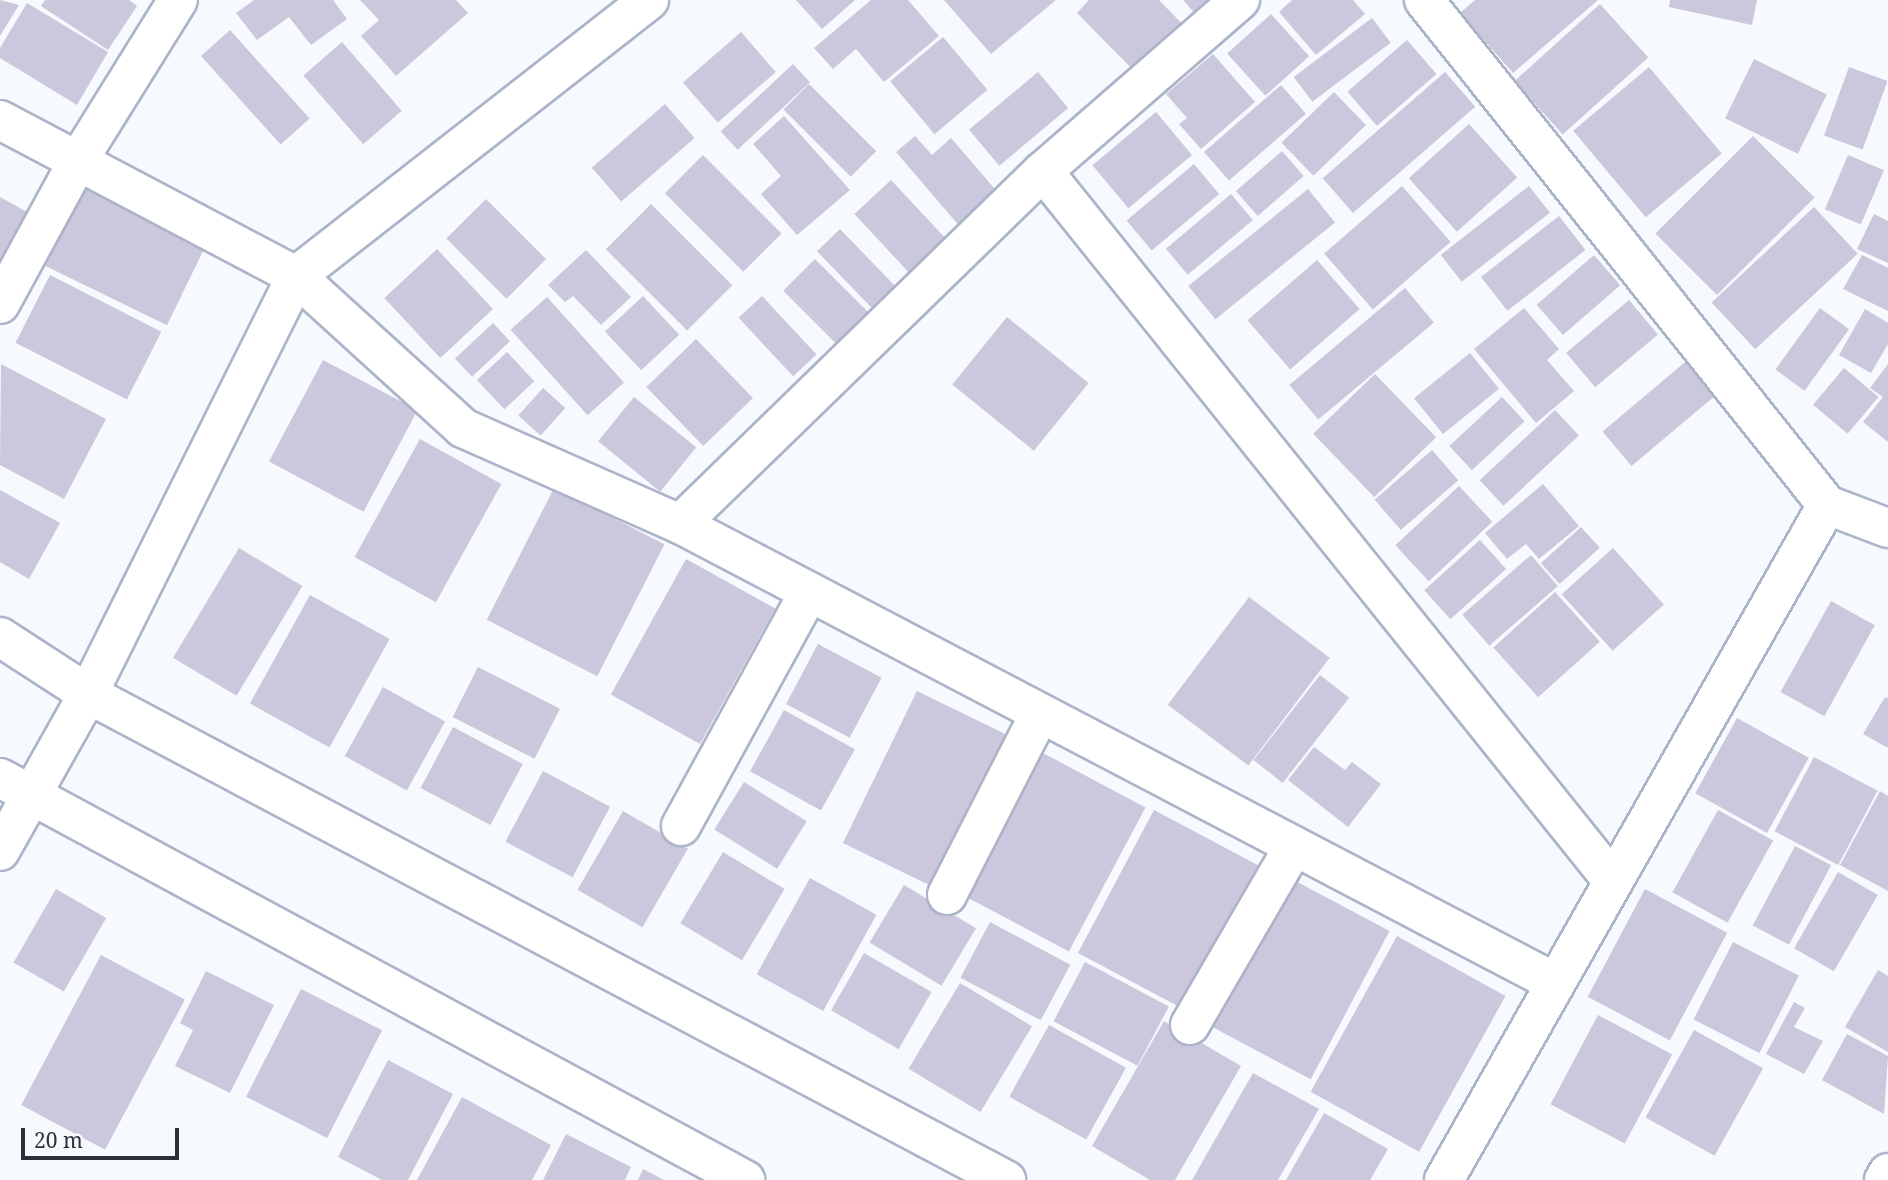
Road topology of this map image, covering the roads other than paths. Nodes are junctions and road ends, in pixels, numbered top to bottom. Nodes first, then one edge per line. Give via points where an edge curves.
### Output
1 (177, 0) edge
2 (649, 0) edge
3 (1240, 0) edge
4 (1424, 0) edge
5 (0, 120) edge
6 (79, 159) junction
7 (1043, 170) junction
8 (296, 276) junction
9 (0, 304) edge
10 (1826, 505) junction
11 (680, 524) junction
12 (1888, 528) edge
13 (810, 593) junction
14 (0, 637) edge
15 (88, 694) junction
16 (1041, 713) junction
17 (16, 787) edge
18 (681, 826) dead end
19 (1294, 846) junction
20 (0, 851) edge
21 (1612, 880) junction
22 (947, 895) dead end
23 (1554, 982) junction
24 (1190, 1025) dead end
25 (1888, 1174) edge
26 (745, 1180) edge
27 (1006, 1180) edge
28 (1444, 1180) edge
29 (1884, 1180) edge

1 - 6 street
2 - 8 street
3 - 7 street
4 - 10 street
5 - 6 street
6 - 8 street
6 - 9 street
7 - 11 street
7 - 21 street
8 - 11 street via 463,428
8 - 15 street
10 - 12 street
10 - 21 street
11 - 13 street
13 - 16 street
13 - 18 street
14 - 15 street
15 - 17 street
15 - 27 street
16 - 19 street
16 - 22 street
17 - 20 street
17 - 26 street
19 - 23 street
19 - 24 street
21 - 23 street
23 - 28 street
25 - 29 street

